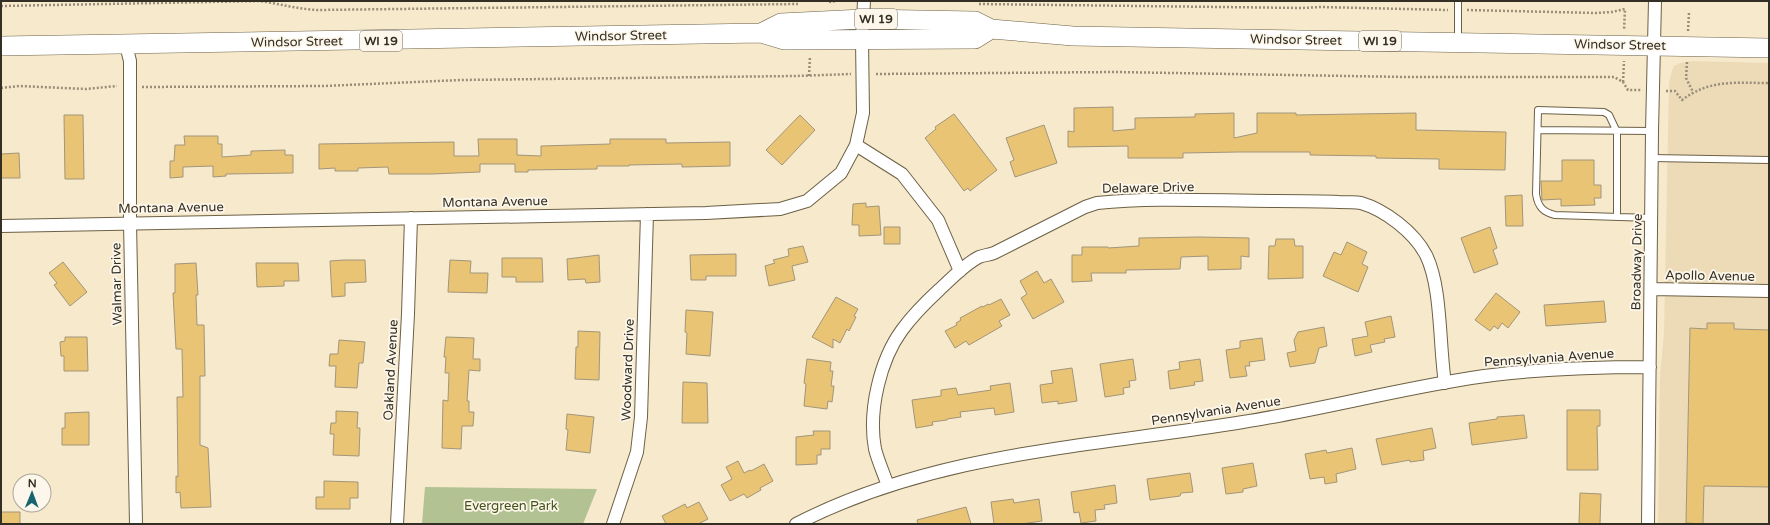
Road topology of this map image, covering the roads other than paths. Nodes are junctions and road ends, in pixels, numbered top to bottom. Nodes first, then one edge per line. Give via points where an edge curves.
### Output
1 (1458, 1) edge
2 (1655, 1) edge
3 (864, 10) edge
4 (990, 29) junction
5 (761, 33) junction
6 (862, 40) junction
7 (1458, 42) junction
8 (126, 45) junction
9 (1, 46) edge
10 (1654, 46) junction
11 (1769, 48) edge
12 (1538, 130) junction
13 (1652, 131) junction
14 (1617, 132) junction
15 (856, 145) junction
16 (1652, 158) junction
17 (1769, 160) edge
18 (647, 214) junction
19 (1617, 216) junction
20 (410, 218) junction
21 (1652, 218) junction
22 (130, 223) junction
23 (1, 226) edge
24 (960, 271) junction
25 (1651, 289) junction
26 (1769, 291) edge
27 (1650, 367) junction
28 (1445, 383) junction
29 (888, 486) junction
30 (136, 524) edge
31 (397, 524) edge
32 (613, 524) edge
33 (796, 524) edge
34 (1648, 524) edge

1 - 7 lane
2 - 10 street, Broadway Drive
3 - 4 main road, Windsor Street / WI 19 via 975,21
3 - 5 main road, Windsor Street / WI 19 via 781,23
3 - 6 street, Montana Avenue
4 - 6 main road, Windsor Street / WI 19 via 975,39
4 - 7 main road, Windsor Street / WI 19 via 1073,36
5 - 6 main road, Windsor Street / WI 19 via 784,40
5 - 8 main road, Windsor Street / WI 19
6 - 15 street, Montana Avenue via 862,113
7 - 10 main road, Windsor Street / WI 19
8 - 9 main road, Windsor Street / WI 19
8 - 22 street, Walmar Drive via 130,61
10 - 11 main road, Windsor Street / WI 19
10 - 13 street, Broadway Drive
12 - 14 lane
12 - 14 lane via 1538,110 1604,112 1609,115
12 - 19 lane via 1536,194 1542,210 1555,215
13 - 14 lane
13 - 16 street, Broadway Drive
14 - 19 lane
15 - 18 street, Montana Avenue via 841,173 807,201 780,209 758,211
15 - 24 street via 902,174 938,220
16 - 17 lane
16 - 21 street, Broadway Drive
18 - 20 street, Montana Avenue
18 - 32 street, Woodward Drive via 641,417 637,452
19 - 21 lane
20 - 22 street, Montana Avenue
20 - 31 street, Oakland Avenue via 408,314
21 - 25 street, Broadway Drive
22 - 23 street, Montana Avenue
22 - 30 street, Walmar Drive
24 - 28 street, Delaware Drive via 979,257 994,253 1078,210 1097,203 1360,203 1395,220 1419,243 1426,255 1434,276
24 - 29 street, Delaware Drive via 919,308 901,331 877,386 875,449
25 - 26 street, Apollo Avenue
25 - 27 street, Broadway Drive
27 - 28 street, Pennsylvania Avenue via 1528,371
27 - 34 street, Broadway Drive
28 - 29 street, Pennsylvania Avenue via 1243,422 995,458
29 - 33 street, Pennsylvania Avenue

